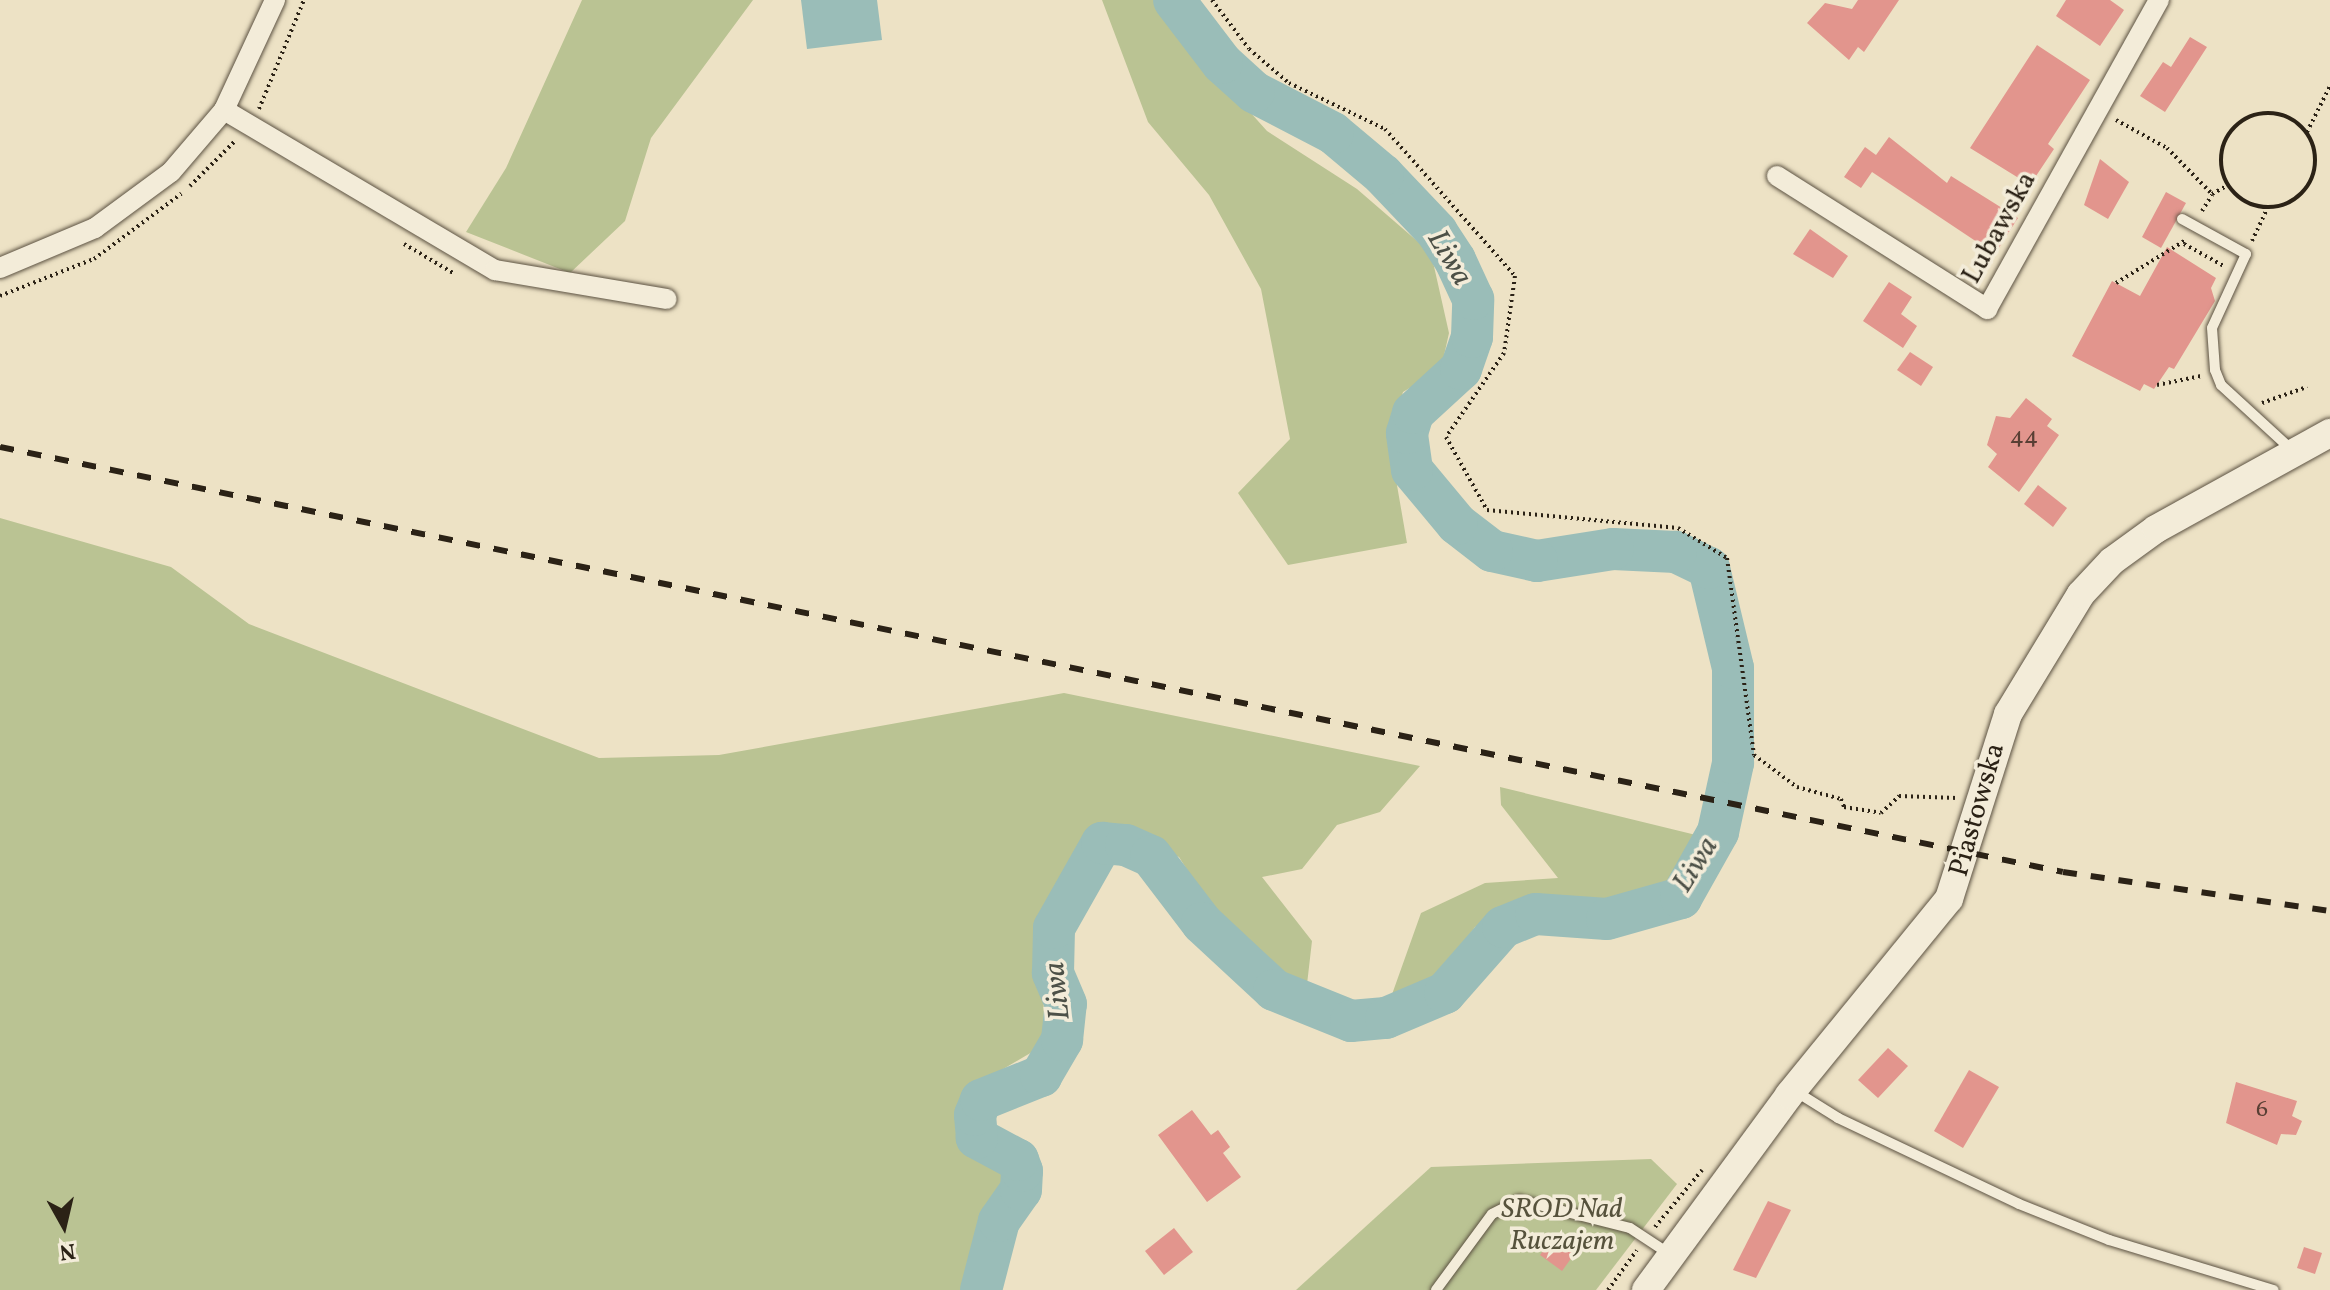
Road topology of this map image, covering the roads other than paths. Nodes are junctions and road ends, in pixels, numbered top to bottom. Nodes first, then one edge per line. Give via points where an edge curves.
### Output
1 (275, 0) edge
2 (2159, 0) edge
3 (224, 110) junction
4 (1777, 176) dead end
5 (2182, 219) dead end
6 (0, 268) edge
7 (667, 299) dead end
8 (2330, 433) edge
9 (2295, 452) junction
10 (1793, 1090) junction
11 (1671, 1255) junction
12 (1436, 1290) edge
13 (1646, 1290) edge
14 (2274, 1290) edge

1 - 3 street
2 - 4 street, Lubawska via 1987,309
3 - 6 street via 171,172 95,228
3 - 7 street via 495,270
5 - 9 lane via 2246,254 2212,328 2216,373
8 - 9 street, Piastowska
9 - 10 street, Piastowska via 2156,529 2112,561 2081,594 2008,714 1965,864 1949,899
10 - 11 street, Piastowska
10 - 14 lane via 1838,1118 2019,1204 2109,1240
11 - 12 lane via 1630,1228 1519,1200 1492,1214
11 - 13 street, Piastowska

